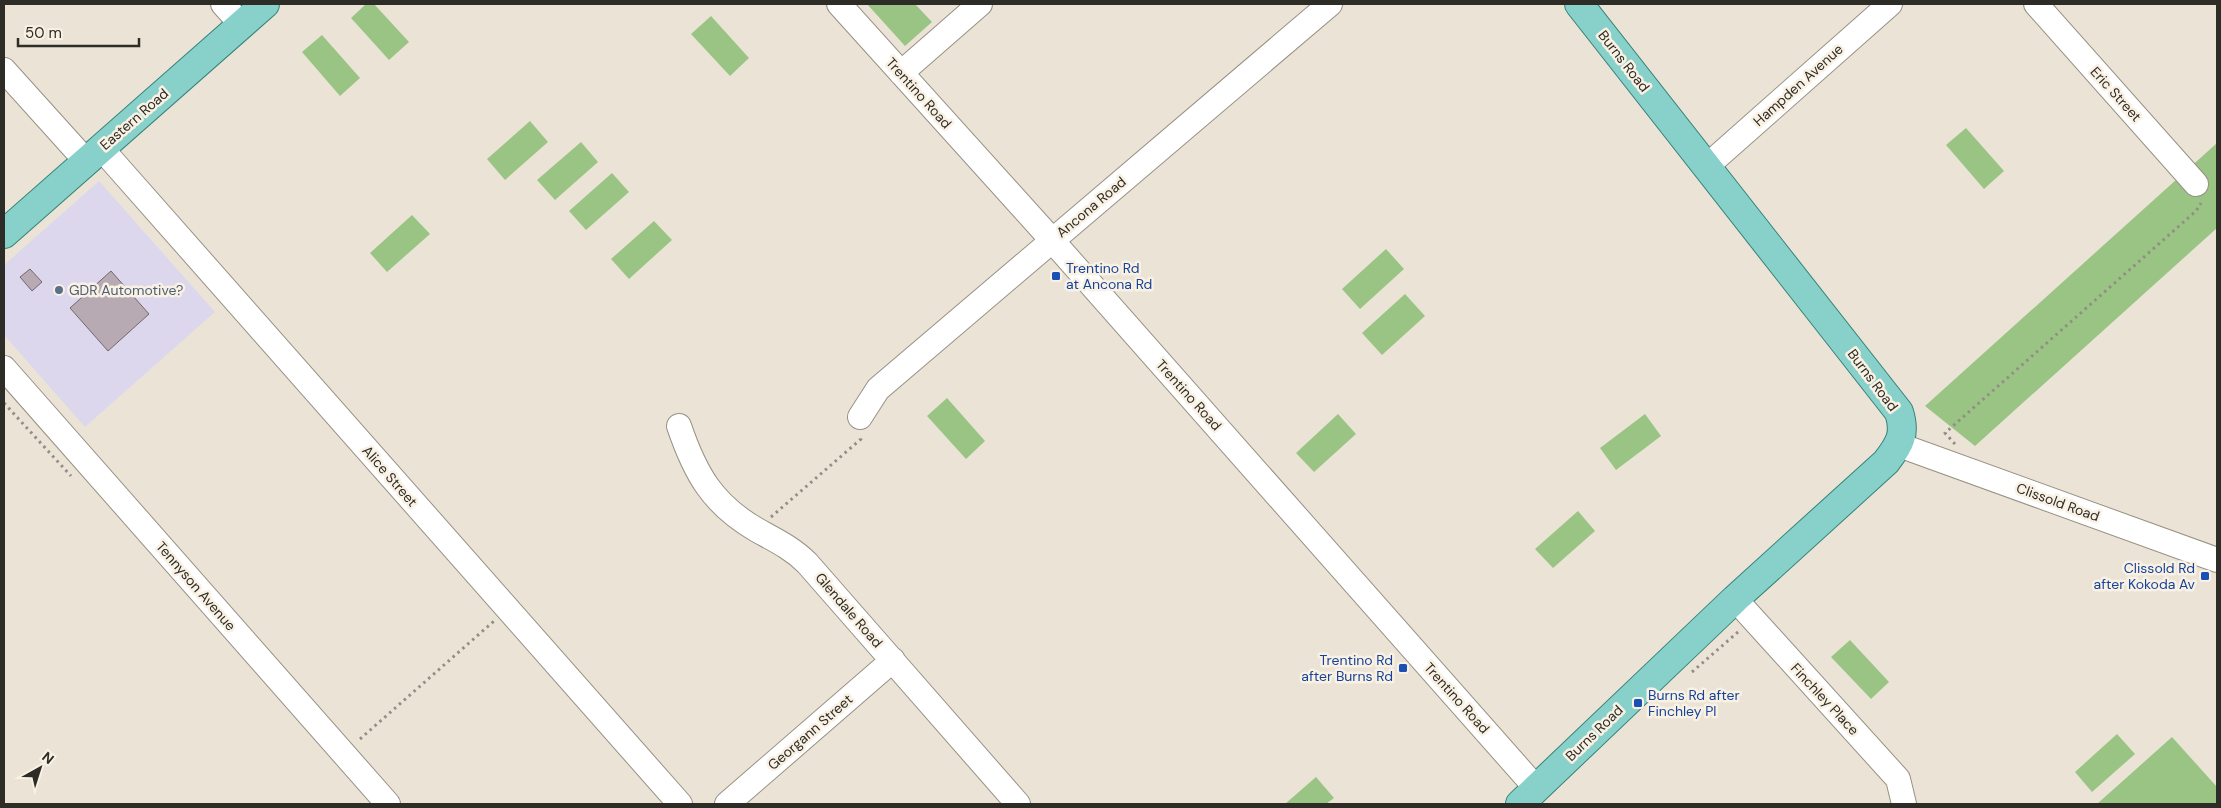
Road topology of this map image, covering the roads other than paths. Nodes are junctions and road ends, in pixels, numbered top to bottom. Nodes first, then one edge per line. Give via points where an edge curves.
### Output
1 (223, 4) edge
2 (265, 4) edge
3 (839, 4) edge
4 (980, 4) edge
5 (1330, 4) edge
6 (1579, 4) edge
7 (1890, 4) edge
8 (2036, 4) edge
9 (241, 24) junction
10 (4, 70) edge
11 (901, 73) junction
12 (94, 155) junction
13 (1707, 166) junction
14 (2202, 190) road end
15 (4, 234) edge
16 (1052, 241) junction
17 (7, 379) edge
18 (860, 417) road end
19 (679, 426) dead end
20 (1899, 445) junction
21 (2217, 560) edge
22 (1735, 599) junction
23 (893, 660) junction
24 (1528, 796) edge
25 (388, 804) edge
26 (680, 804) edge
27 (727, 804) edge
28 (1018, 804) edge
29 (1904, 804) edge

1 - 9 street
2 - 9 main road, Eastern Road
3 - 11 street, Trentino Road
4 - 11 street
5 - 16 street, Ancona Road
6 - 13 main road, Burns Road
7 - 13 street, Hampden Avenue
8 - 14 street, Eric Street
9 - 12 main road, Eastern Road
10 - 12 street, Alice Street
11 - 16 street, Trentino Road
12 - 15 main road, Eastern Road
12 - 26 street, Alice Street
13 - 20 main road, Burns Road via 1899,412 1902,423
16 - 18 street, Ancona Road via 878,389
16 - 24 street, Trentino Road
17 - 25 street, Tennyson Avenue
19 - 23 street, Glendale Road via 694,468 728,511 800,556
20 - 21 street, Clissold Road
20 - 22 main road, Burns Road via 1886,462
22 - 24 main road, Burns Road
22 - 29 street, Finchley Place via 1898,779
23 - 27 street, Georgann Street
23 - 28 street, Glendale Road

